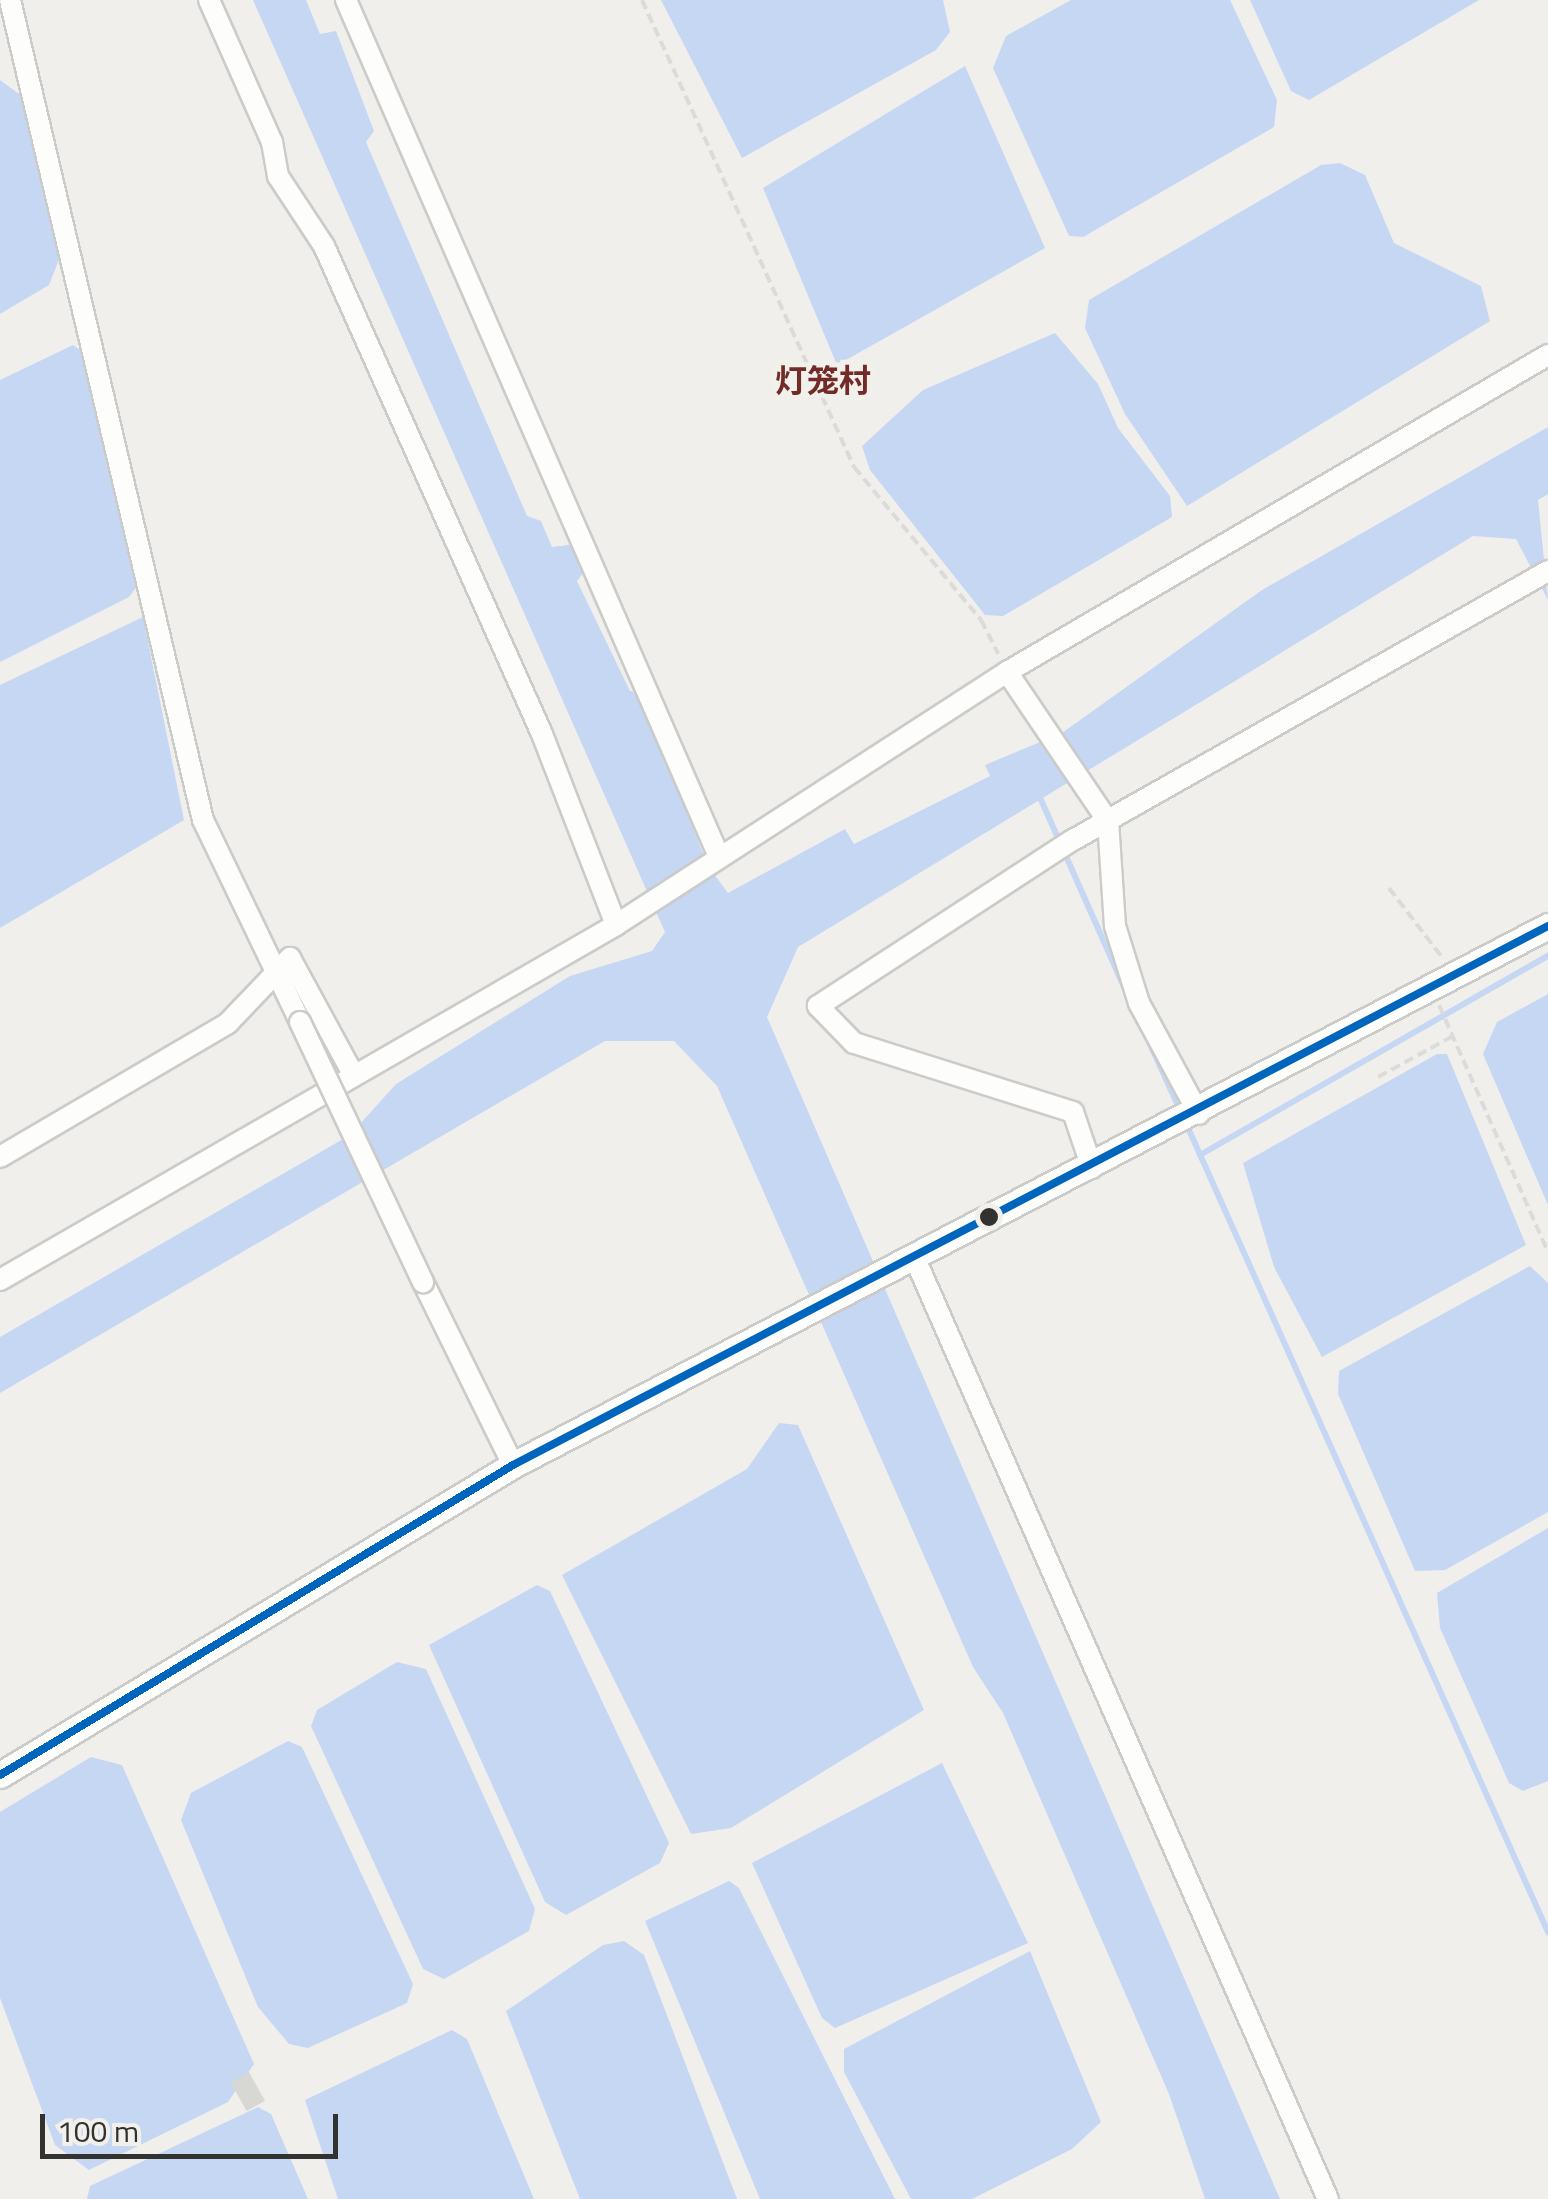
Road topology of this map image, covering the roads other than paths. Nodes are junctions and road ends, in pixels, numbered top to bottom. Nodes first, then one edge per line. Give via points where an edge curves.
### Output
1 (10, 0) edge
2 (209, 0) edge
3 (346, 0) edge
4 (1548, 354) edge
5 (1540, 576) edge
6 (1007, 672) junction
7 (1108, 821) junction
8 (716, 852) junction
9 (616, 925) junction
10 (1548, 926) edge
11 (274, 970) junction
12 (354, 1076) junction
13 (1192, 1118) junction
14 (0, 1158) edge
15 (1092, 1168) junction
16 (916, 1261) junction
17 (0, 1280) edge
18 (513, 1465) junction
19 (0, 1775) edge
20 (1328, 2199) edge

1 - 11 street via 203,820
2 - 9 street via 272,142 278,176 324,246 542,734
3 - 8 street
4 - 6 street
5 - 7 street
6 - 7 street
6 - 8 street
7 - 13 street via 1115,926 1139,1003
7 - 15 street via 818,1006 854,1043 1074,1112
8 - 9 street
9 - 12 street
10 - 13 street
11 - 12 street via 290,958
11 - 14 street via 228,1023
11 - 18 street, bridge
12 - 17 street
13 - 15 street
15 - 16 street
16 - 18 street via 771,1327
16 - 20 street
18 - 19 street

